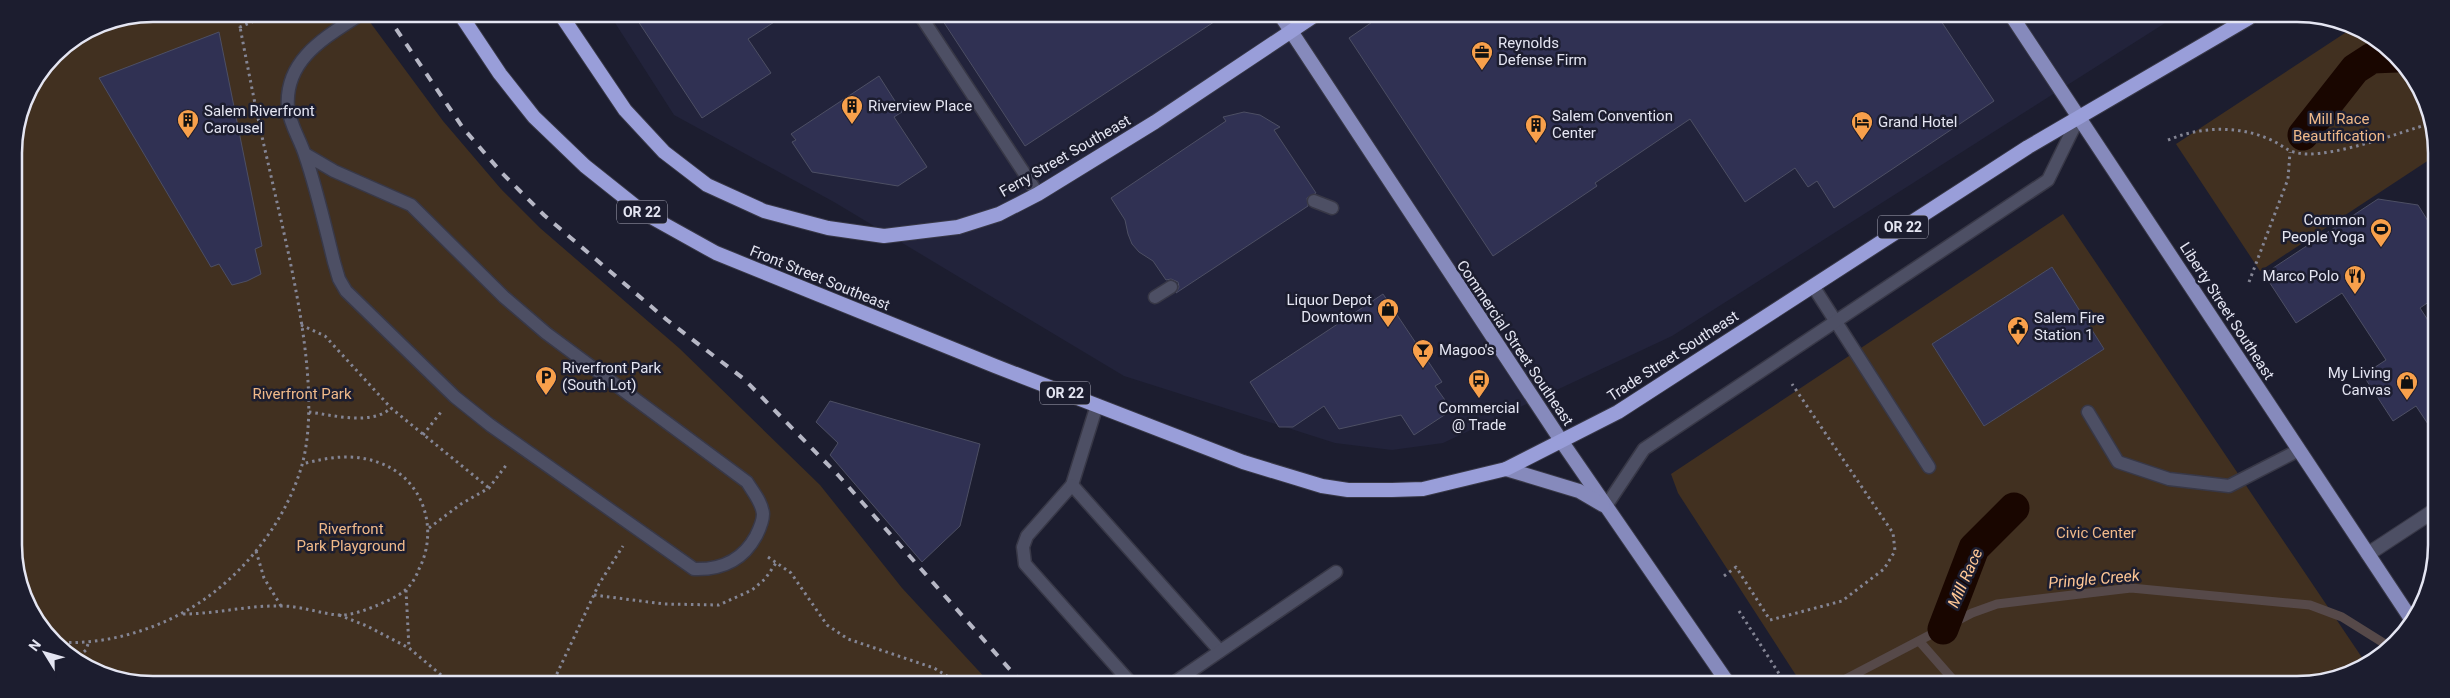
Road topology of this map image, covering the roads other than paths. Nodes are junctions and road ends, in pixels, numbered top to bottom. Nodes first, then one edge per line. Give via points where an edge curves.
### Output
1 (1285, 22) edge
2 (1304, 22) edge
3 (2016, 22) edge
4 (2242, 22) edge
5 (348, 23) edge
6 (466, 23) edge
7 (566, 23) edge
8 (925, 23) edge
9 (1291, 31) junction
10 (2079, 117) junction
11 (305, 154) junction
12 (1038, 194) junction
13 (1314, 202) dead end
14 (1332, 208) dead end
15 (1813, 286) junction
16 (1171, 287) dead end
17 (1155, 298) dead end
18 (1835, 322) junction
19 (1097, 406) junction
20 (2088, 412) dead end
21 (1562, 442) junction
22 (2299, 450) junction
23 (1243, 462) joint
24 (1929, 467) dead end
25 (1506, 469) junction
26 (1072, 485) junction
27 (1606, 506) junction
28 (2428, 514) edge
29 (2368, 554) junction
30 (1336, 572) dead end
31 (2407, 614) edge
32 (1220, 651) junction
33 (1723, 675) edge
34 (1124, 676) edge
35 (1184, 676) edge

1 - 9 main road, Commercial Street Southeast
2 - 9 highway, Ferry Street Southeast
3 - 10 main road, Liberty Street Southeast
4 - 10 highway, Trade Street Southeast / OR 22
5 - 11 lane via 308,51 294,76 288,109
6 - 19 highway, Front Street Southeast / OR 22 via 534,117 585,166 644,213 716,253
7 - 12 highway, Ferry Street Southeast via 625,110 664,152 708,185 764,211 828,228 884,236 958,228 999,214
8 - 12 lane
9 - 12 highway, Ferry Street Southeast via 1155,122
9 - 21 main road, Commercial Street Southeast
10 - 15 highway, Trade Street Southeast / OR 22
10 - 18 lane via 2048,180
10 - 22 main road, Liberty Street Southeast
11 - 11 lane via 339,279 346,291 455,397 694,569 709,570 724,565 738,558 751,545 760,529 763,514 759,500 747,482 546,333 504,297 411,205 334,171
13 - 14 lane
15 - 18 lane
15 - 21 highway, Trade Street Southeast / OR 22 via 1618,412
16 - 17 lane
18 - 24 lane
18 - 27 lane via 1644,449
19 - 23 highway, Front Street Southeast / OR 22
19 - 26 lane
20 - 22 lane via 2118,462 2169,479 2228,486
21 - 25 highway, Trade Street Southeast / OR 22
21 - 27 main road, Commercial Street Southeast
22 - 29 main road, Liberty Street Southeast
23 - 25 highway, Trade Street Southeast / OR 22 via 1322,486 1348,490 1423,489
25 - 27 main road via 1579,491
26 - 32 lane
26 - 34 lane via 1027,536 1023,547 1025,564
27 - 33 main road, Commercial Street Southeast
28 - 29 street
29 - 31 main road, Liberty Street Southeast
30 - 32 lane
32 - 35 lane

